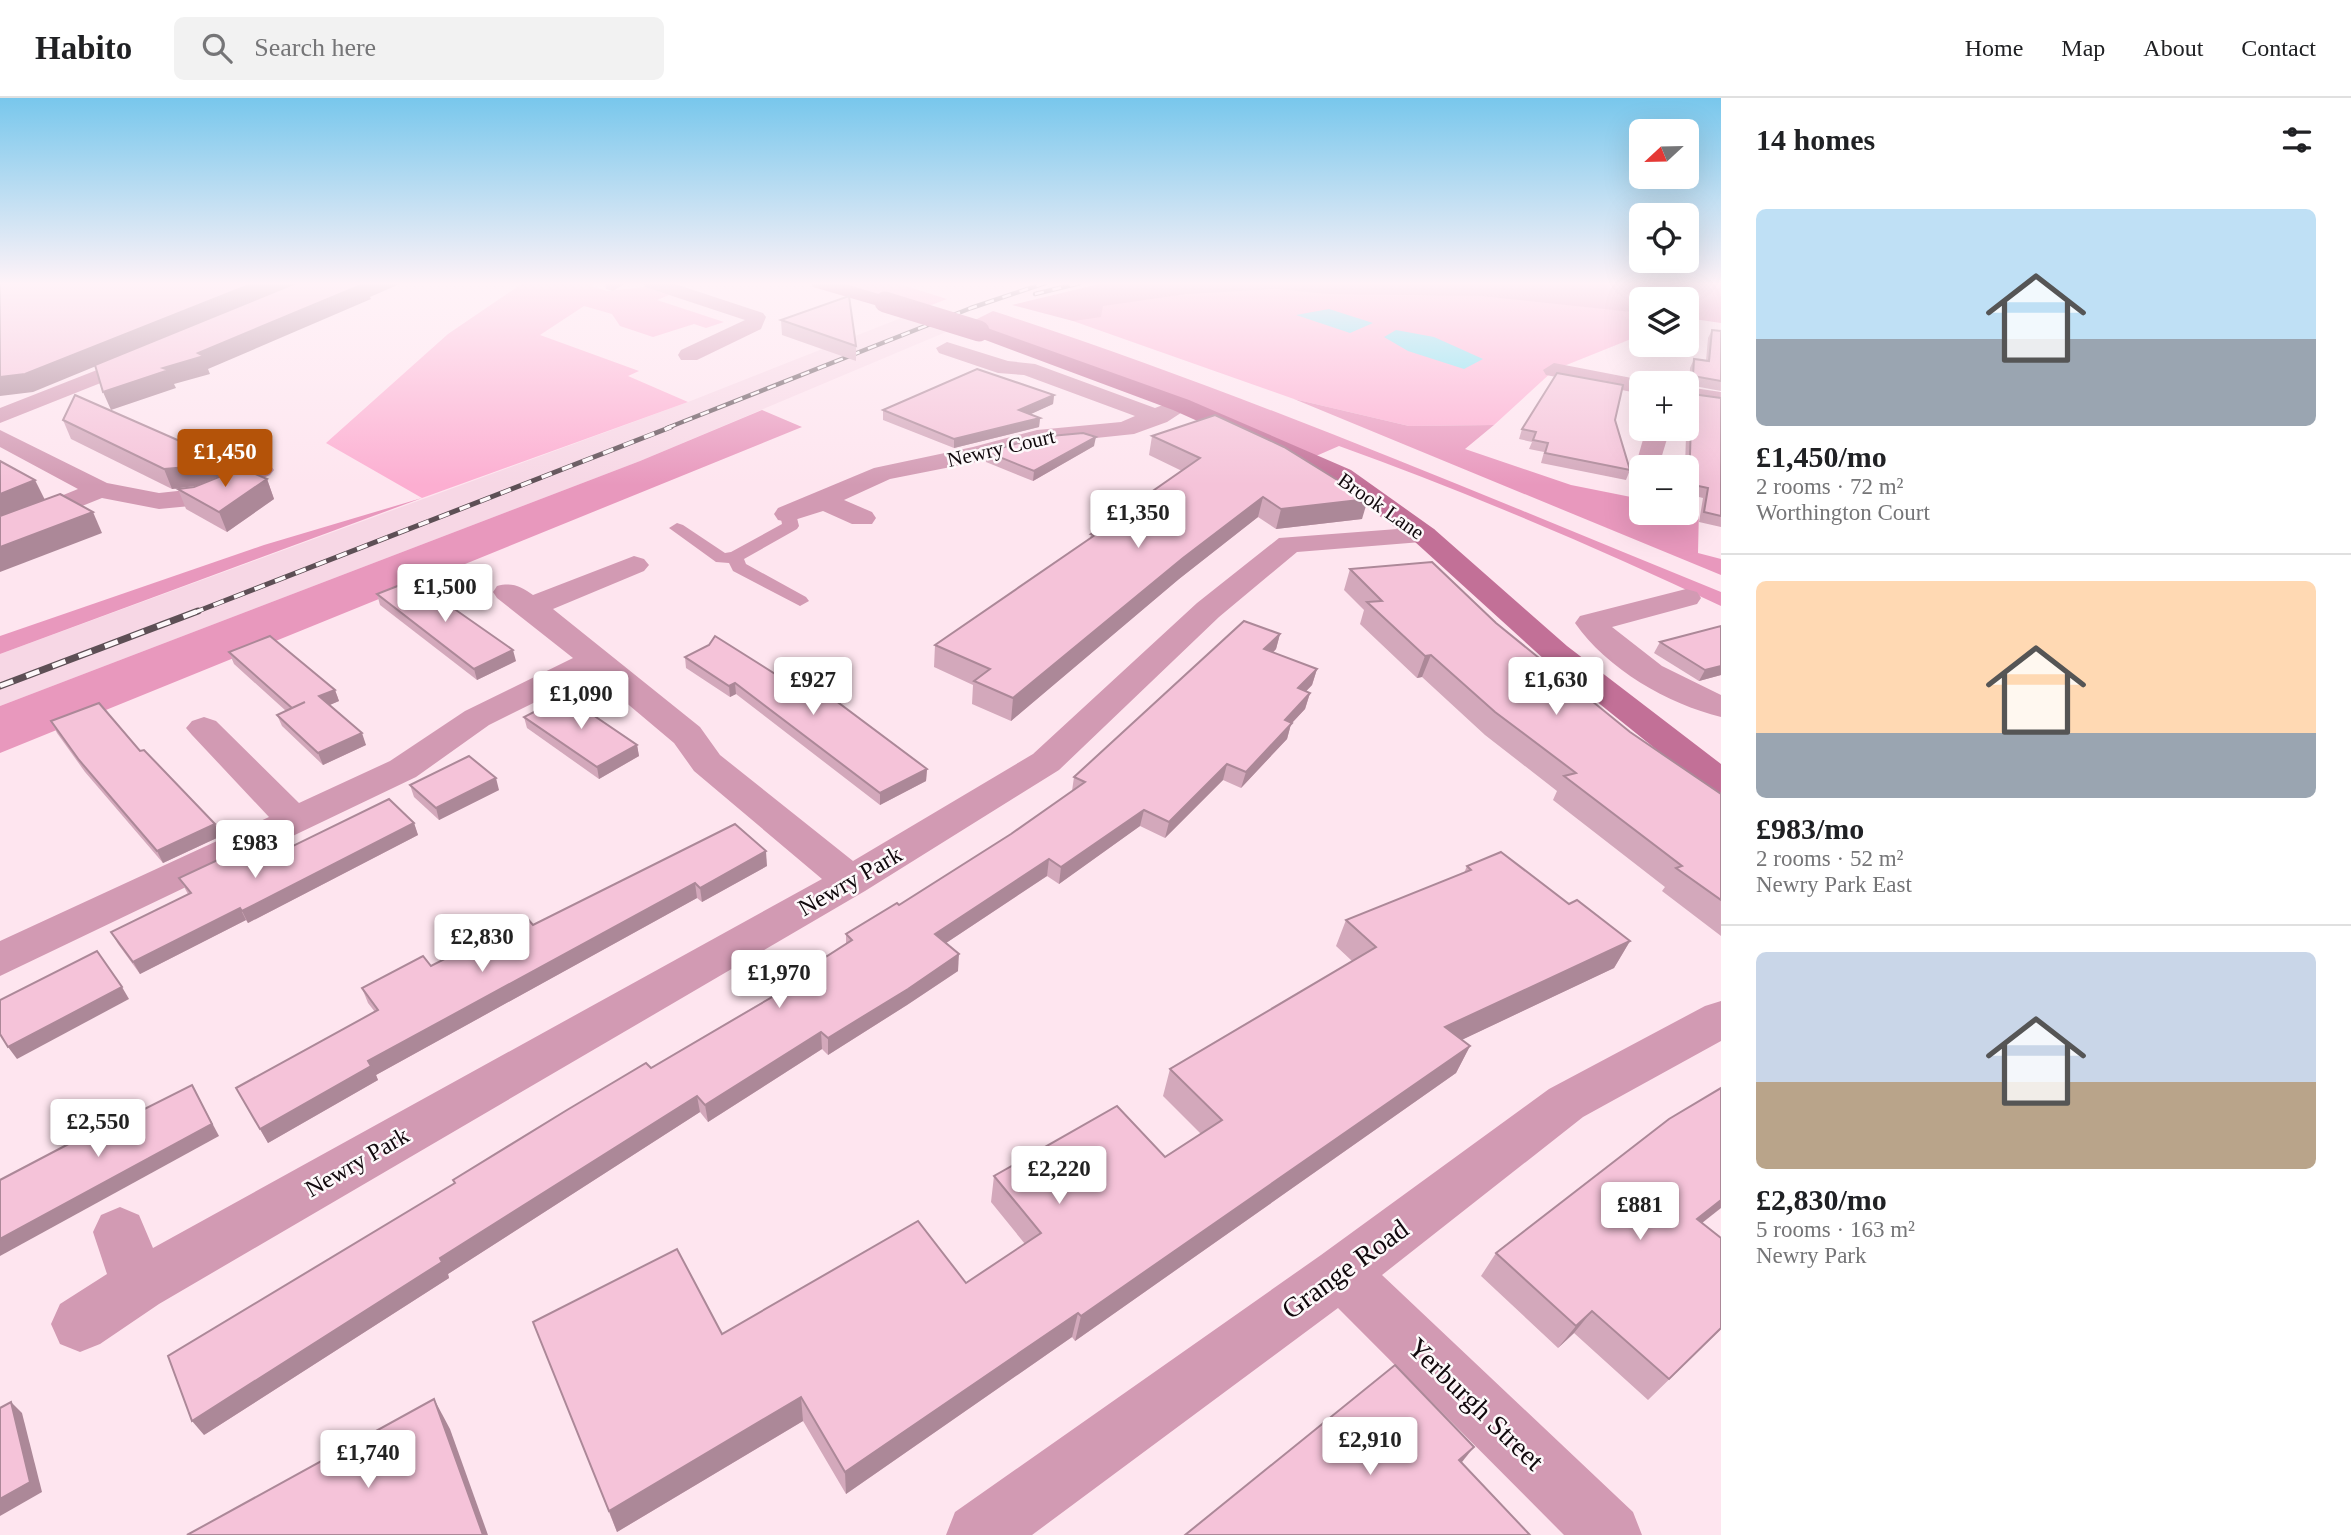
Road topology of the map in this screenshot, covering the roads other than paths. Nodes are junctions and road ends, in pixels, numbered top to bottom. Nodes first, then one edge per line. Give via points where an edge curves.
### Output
1 (162, 350) edge
2 (953, 350) edge
3 (1025, 350) edge
4 (1555, 370) dead end
5 (1629, 384) edge
6 (1699, 396) edge
7 (1721, 399) edge
8 (1170, 411) junction
9 (0, 416) edge
10 (0, 437) edge
11 (261, 470) dead end
12 (99, 490) junction
13 (824, 501) junction
14 (788, 514) joint
15 (862, 518) dead end
16 (677, 528) dead end
17 (0, 531) edge
18 (1424, 535) junction
19 (735, 558) junction
20 (634, 565) dead end
21 (1686, 598) dead end
22 (800, 601) dead end
23 (594, 660) junction
24 (1721, 707) edge
25 (204, 728) dead end
26 (1721, 783) edge
27 (293, 819) junction
28 (851, 881) junction
29 (0, 960) edge
30 (1721, 1019) edge
31 (120, 1232) dead end
32 (1341, 1273) junction
33 (139, 1285) junction
34 (80, 1324) dead end
35 (978, 1535) edge
36 (1610, 1535) edge

1 - 9 street
2 - 8 street
3 - 8 street, Brook Lane, bridge
4 - 5 street
6 - 7 street
8 - 13 street, Newry Court via 1125,429 1037,436 966,457 883,473
8 - 18 street, Brook Lane via 1342,476
10 - 12 street
11 - 12 street via 201,496 159,501
12 - 17 street
13 - 14 street, Newry Court
13 - 15 street
14 - 19 lane via 792,526
16 - 19 lane via 722,558
18 - 26 street, Brook Lane via 1556,653
18 - 28 street, Newry Park via 1289,544 1208,610 1046,762
19 - 22 lane via 739,568
20 - 23 street via 520,599
21 - 24 street via 1591,623 1616,652 1651,676
23 - 27 street via 477,718 403,769
23 - 28 street via 687,735 707,763
25 - 27 street
27 - 29 street
28 - 33 street, Newry Park
30 - 32 street, Grange Road via 1566,1103
31 - 33 street
32 - 35 street, Grange Road
32 - 36 street, Yerburgh Street
33 - 34 street, Newry Park

